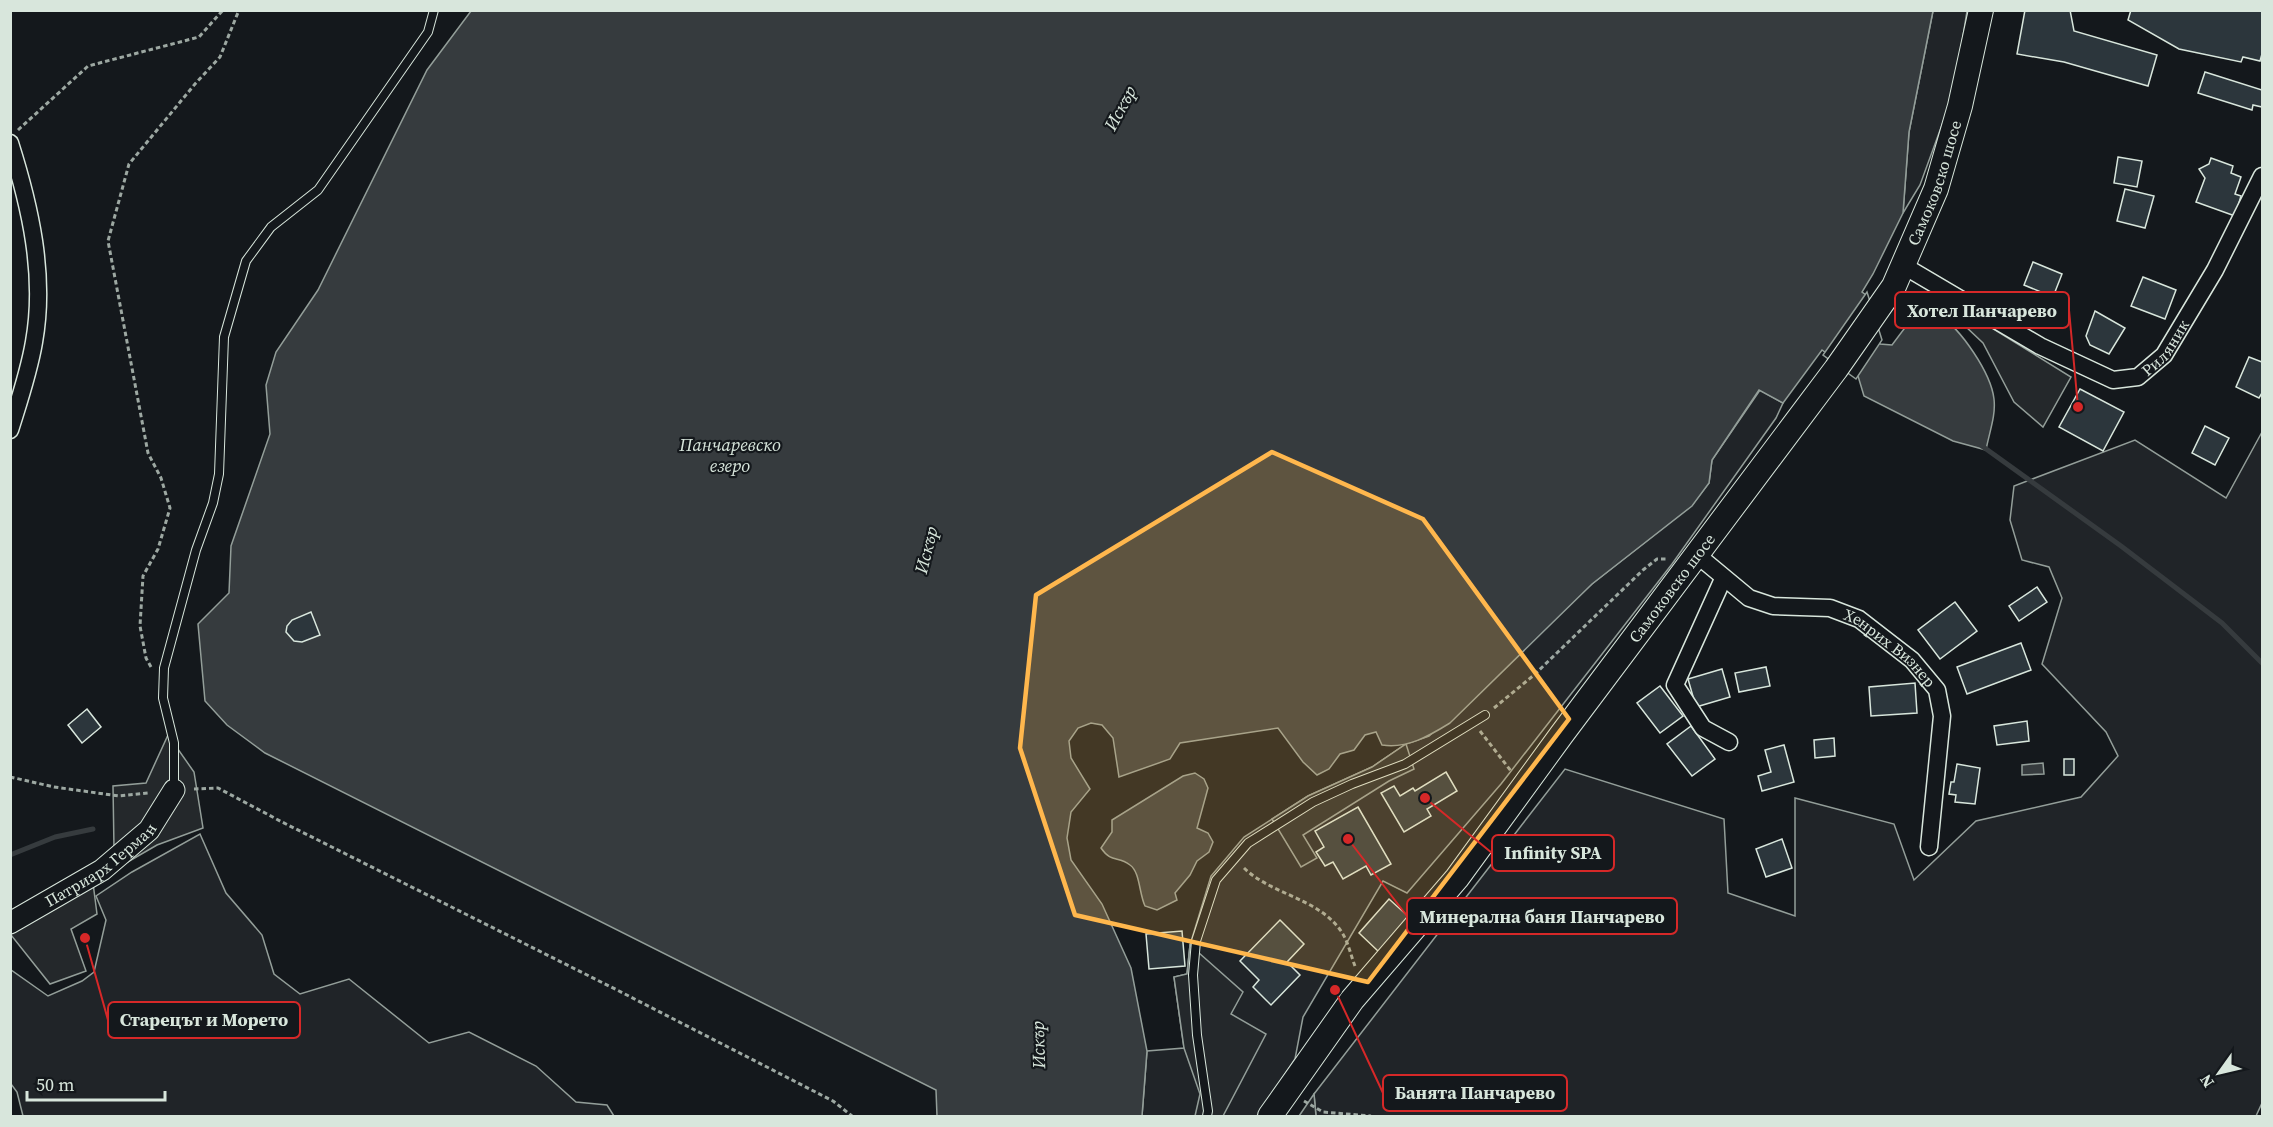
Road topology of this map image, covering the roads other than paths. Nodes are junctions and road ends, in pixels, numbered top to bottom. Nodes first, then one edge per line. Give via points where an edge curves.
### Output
1 (434, 10) edge
2 (1981, 10) edge
3 (10, 143) edge
4 (2262, 176) edge
5 (1904, 266) junction
6 (10, 430) edge
7 (1696, 554) junction
8 (1723, 579) junction
9 (1485, 715) road end
10 (1729, 742) dead end
11 (174, 790) joint
12 (1929, 847) dead end
13 (10, 923) edge
14 (1207, 1116) edge
15 (1270, 1116) edge

1 - 11 lane via 428,32 318,190 271,227 246,261 224,337 219,474 164,668 163,693 174,743
2 - 5 main road, Самоковско шосе via 1960,106 1936,189
3 - 6 street via 26,195 38,277 35,340
4 - 5 street, Риляник via 2215,270 2164,355 2138,377 2113,380 2040,346
5 - 7 main road, Самоковско шосе via 1877,313
7 - 8 street, Хенрих Визнер
7 - 15 main road, Самоковско шосе via 1457,878 1362,988
8 - 10 street via 1675,685 1703,728
8 - 12 street, Хенрих Визнер via 1749,598 1773,606 1830,608 1859,619 1912,660 1936,690 1942,716
9 - 14 lane via 1405,764 1313,802 1248,843 1216,880 1196,941 1193,975
11 - 13 street, Патриарх Герман via 149,830 102,870

